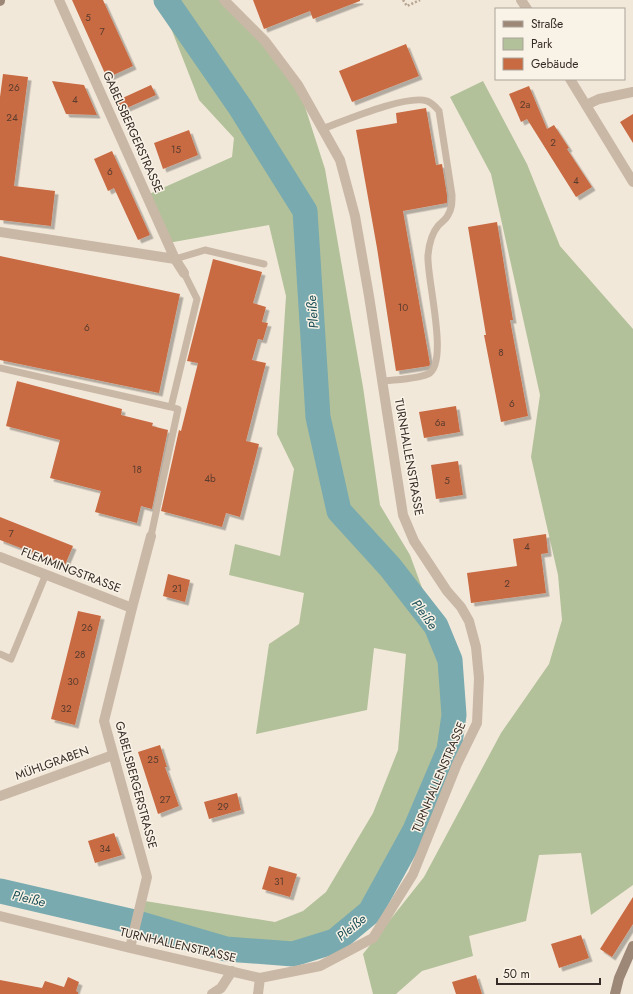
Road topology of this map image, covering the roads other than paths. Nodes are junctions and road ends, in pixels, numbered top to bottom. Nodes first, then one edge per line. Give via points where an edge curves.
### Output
1 (59, 0) edge
2 (224, 0) edge
3 (571, 80) edge
4 (633, 92) edge
5 (586, 105) junction
6 (322, 129) junction
7 (633, 182) edge
8 (0, 232) edge
9 (175, 258) junction
10 (264, 264) dead end
11 (184, 274) joint
12 (0, 368) edge
13 (382, 381) junction
14 (171, 407) junction
15 (151, 536) joint
16 (0, 557) edge
17 (46, 574) junction
18 (132, 608) junction
19 (0, 654) edge
20 (113, 755) junction
21 (0, 796) edge
22 (0, 916) edge
23 (633, 946) edge
24 (130, 948) junction
25 (232, 971) junction
26 (260, 978) junction
27 (212, 994) edge
28 (258, 994) edge
29 (615, 994) edge

1 - 9 street, GABELSBERGERSTRASSE
2 - 6 street, TURNHALLENSTRASSE via 265,41 298,85
3 - 5 street
4 - 5 street via 599,99
5 - 7 street
6 - 13 street, TURNHALLENSTRASSE via 340,160 355,216
6 - 13 lane via 387,105 416,100 426,100 439,111 452,206 448,216 437,227 430,242 428,257 436,321 437,355 429,374
8 - 9 street
9 - 10 lane via 206,250
9 - 11 street, GABELSBERGERSTRASSE
11 - 14 lane via 197,299
12 - 14 lane
13 - 26 street, TURNHALLENSTRASSE via 403,515 414,541 469,621 476,647 479,678 477,723 457,764 413,874 373,938 320,966
14 - 15 lane via 178,409
15 - 18 street, GABELSBERGERSTRASSE
16 - 17 street, FLEMMINGSTRASSE
17 - 18 street, FLEMMINGSTRASSE
17 - 19 lane via 11,659
18 - 20 street, GABELSBERGERSTRASSE via 104,721
20 - 21 street, MÜHLGRABEN
20 - 24 street, GABELSBERGERSTRASSE via 147,877
22 - 24 street, TURNHALLENSTRASSE
23 - 29 street
24 - 25 street, TURNHALLENSTRASSE
25 - 26 street, TURNHALLENSTRASSE
25 - 27 street via 220,988
26 - 28 street

